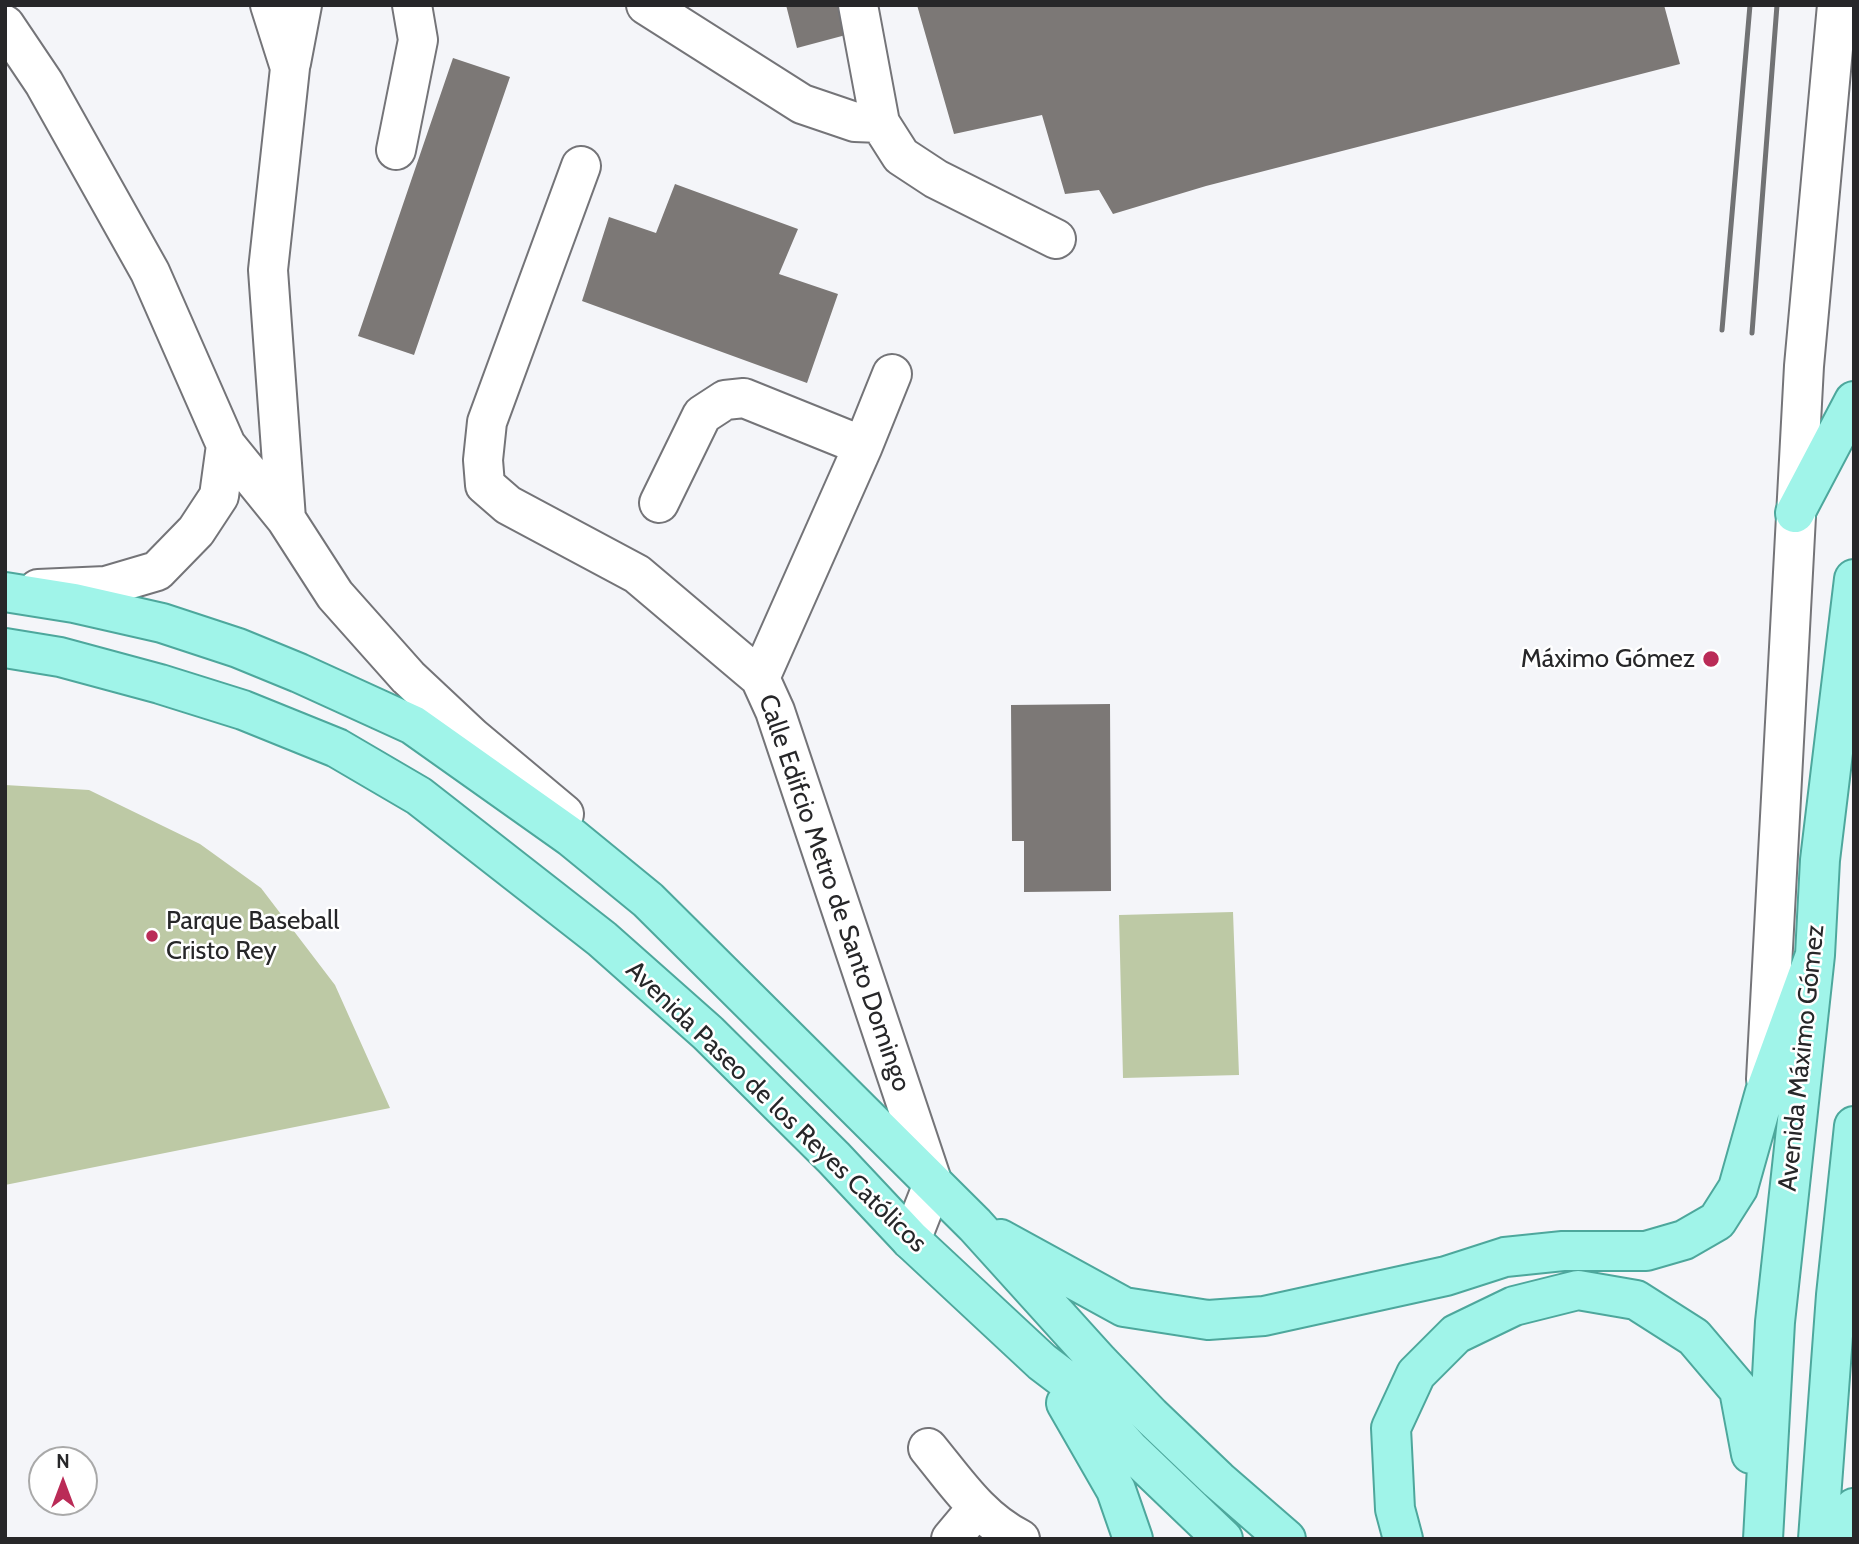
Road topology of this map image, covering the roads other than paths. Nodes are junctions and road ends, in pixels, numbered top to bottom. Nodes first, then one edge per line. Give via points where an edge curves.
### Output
1 (270, 5) edge
2 (302, 5) edge
3 (412, 5) edge
4 (646, 5) edge
5 (858, 5) edge
6 (1837, 5) edge
7 (5, 25) edge
8 (290, 68) junction
9 (880, 123) junction
10 (396, 150) dead end
11 (581, 166) dead end
12 (1056, 239) dead end
13 (892, 374) dead end
14 (1854, 401) edge
15 (226, 445) junction
16 (863, 446) junction
17 (659, 503) dead end
18 (1795, 513) junction
19 (286, 519) junction
20 (1854, 579) edge
21 (5, 591) edge
22 (5, 648) edge
23 (760, 678) junction
24 (648, 900) junction
25 (1815, 955) junction
26 (1765, 1092) junction
27 (1854, 1126) edge
28 (933, 1184) junction
29 (975, 1225) junction
30 (911, 1240) junction
31 (1042, 1362) junction
32 (1841, 1379) edge
33 (928, 1447) dead end
34 (977, 1508) junction
35 (1854, 1508) edge
36 (1763, 1530) edge
37 (951, 1539) edge
38 (1020, 1539) edge
39 (1133, 1539) edge
40 (1223, 1539) edge
41 (1286, 1539) edge
42 (1403, 1539) edge
43 (1818, 1539) edge
44 (1836, 1539) edge

1 - 8 street
2 - 8 street
3 - 10 street via 418,40
4 - 9 street via 802,104 855,122
5 - 9 street
6 - 18 street
7 - 15 street via 44,83 150,272
8 - 19 street via 268,270
9 - 12 street via 901,156 936,179
11 - 23 street, Calle Edifcio Metro de Santo Domingo via 487,422 482,460 485,485 508,505 637,574
13 - 16 street
14 - 18 main road
15 - 19 street, Avenida Paseo de los Reyes Católicos
15 - 21 street, Avenida Paseo de los Reyes Católicos via 219,496 196,531 157,571 106,586
16 - 17 street via 744,398 725,400 702,415
16 - 23 street
18 - 26 street
19 - 24 street, Avenida Paseo de los Reyes Católicos via 335,595 408,677 574,822
20 - 25 main road, Avenida Máximo Gómez via 1820,860
21 - 24 main road, Avenida Paseo de los Reyes Católicos via 162,622 250,653 413,725 571,837
22 - 30 main road, Avenida Paseo de los Reyes Católicos via 60,657 243,710 337,748 419,796 603,939 708,1033
23 - 28 street, Calle Edifcio Metro de Santo Domingo via 775,711
24 - 28 main road, Avenida Paseo de los Reyes Católicos
25 - 26 main road
25 - 36 main road, Avenida Máximo Gómez via 1775,1322
26 - 29 main road via 1738,1188 1717,1221 1684,1240 1646,1251 1563,1251 1505,1258 1446,1276 1264,1316 1208,1320 1125,1307
27 - 32 main road
28 - 29 main road, Avenida Paseo de los Reyes Católicos
28 - 30 street
29 - 41 main road, Avenida Paseo de los Reyes Católicos via 1152,1416
30 - 31 main road, Avenida Paseo de los Reyes Católicos
31 - 39 main road via 1116,1490
31 - 40 main road, Avenida Paseo de los Reyes Católicos via 1071,1384 1129,1449
32 - 43 main road
33 - 34 street
34 - 37 street
34 - 38 street
35 - 44 main road
36 - 42 main road via 1740,1390 1694,1338 1636,1300 1578,1290 1514,1306 1456,1334 1416,1374 1391,1428 1395,1509

